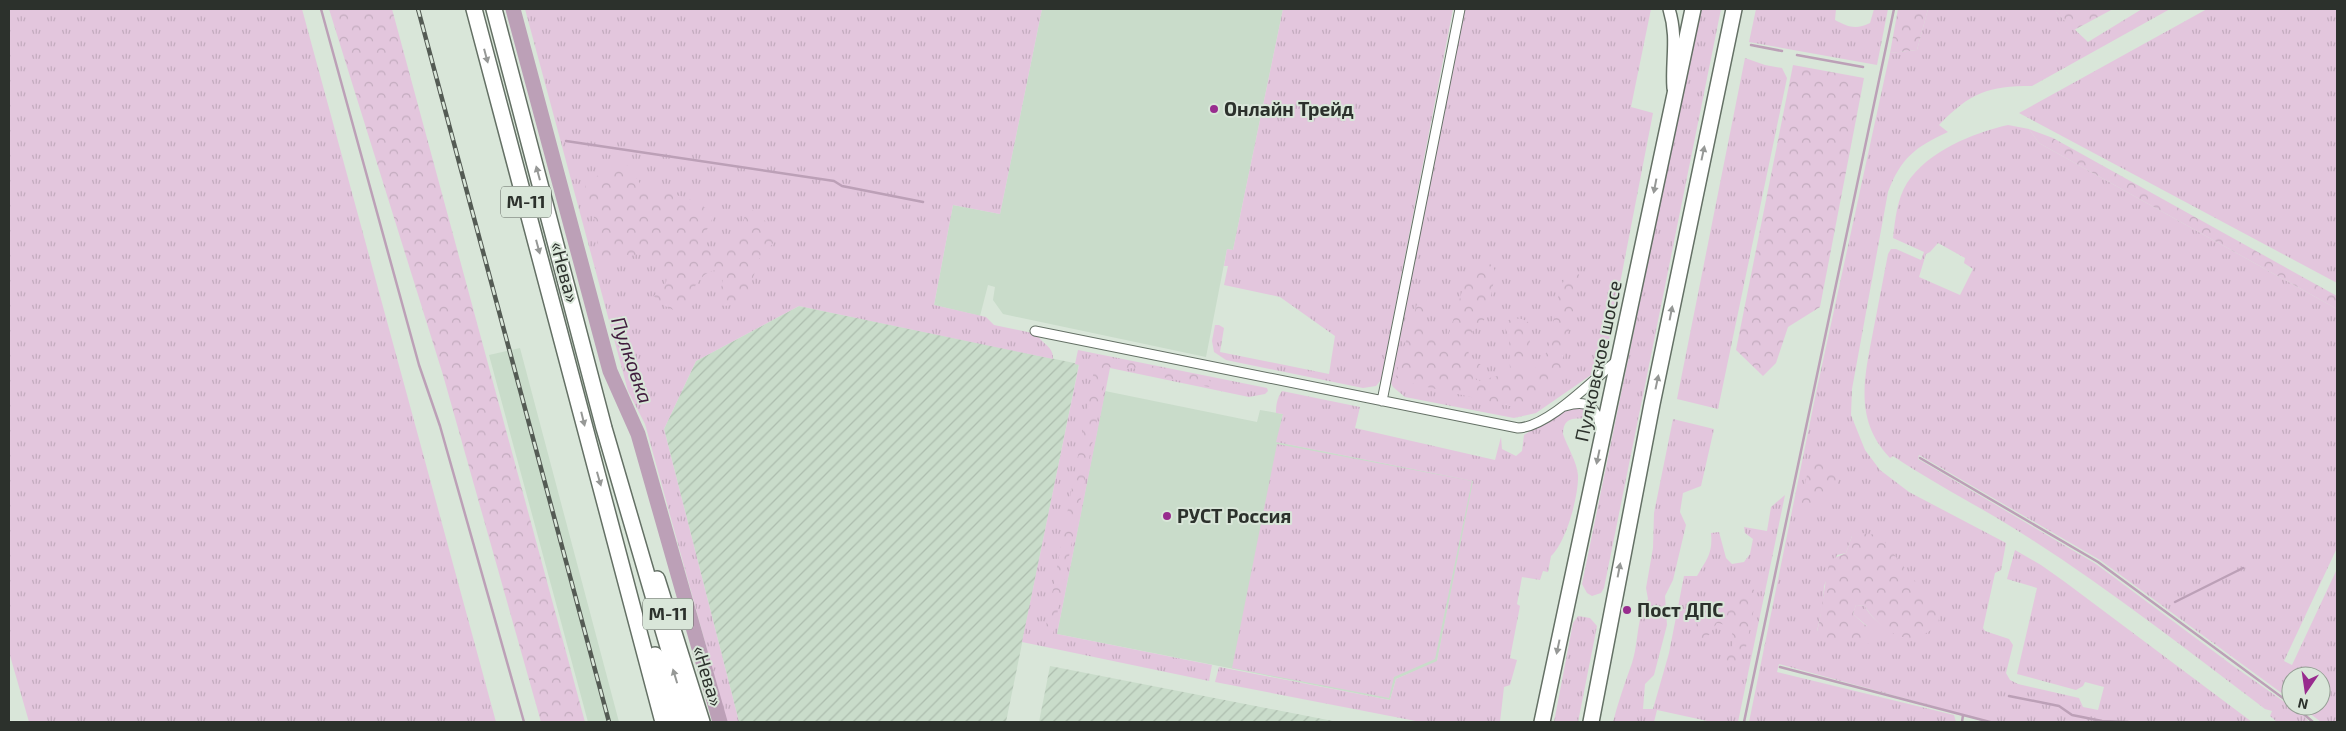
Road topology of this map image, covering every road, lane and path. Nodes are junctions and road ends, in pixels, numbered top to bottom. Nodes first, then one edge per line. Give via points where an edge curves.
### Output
1 (474, 9) edge
2 (494, 9) edge
3 (1460, 9) edge
4 (1669, 9) edge
5 (1693, 9) edge
6 (1734, 9) edge
7 (1674, 96) junction
8 (1035, 331) dead end
9 (586, 356) junction
10 (1621, 358) junction
11 (1382, 401) junction
12 (1560, 407) junction
13 (1602, 436) junction
14 (609, 516) junction
15 (663, 722) edge
16 (676, 722) edge
17 (690, 722) edge
18 (702, 722) edge
19 (1542, 722) edge
20 (1591, 722) edge

1 -> 14 highway, «Нева» / М-11
9 -> 2 highway, «Нева» / М-11
3 - 11 street
4 - 7 main road via 1675,37
5 - 7 highway, Пулковское шоссе
20 -> 6 highway
7 -> 10 highway, Пулковское шоссе
8 - 11 street
17 -> 9 highway, «Нева» / М-11 via 626,510
9 - 18 highway, «Нева» / М-11 via 611,426
10 - 12 street
10 - 13 highway, Пулковское шоссе
11 - 12 street via 1518,428 1538,422
12 - 13 street via 1576,403 1588,405 1596,412
13 -> 19 highway, Пулковское шоссе
14 - 15 highway, «Нева» / М-11
14 - 16 highway, «Нева» / М-11

